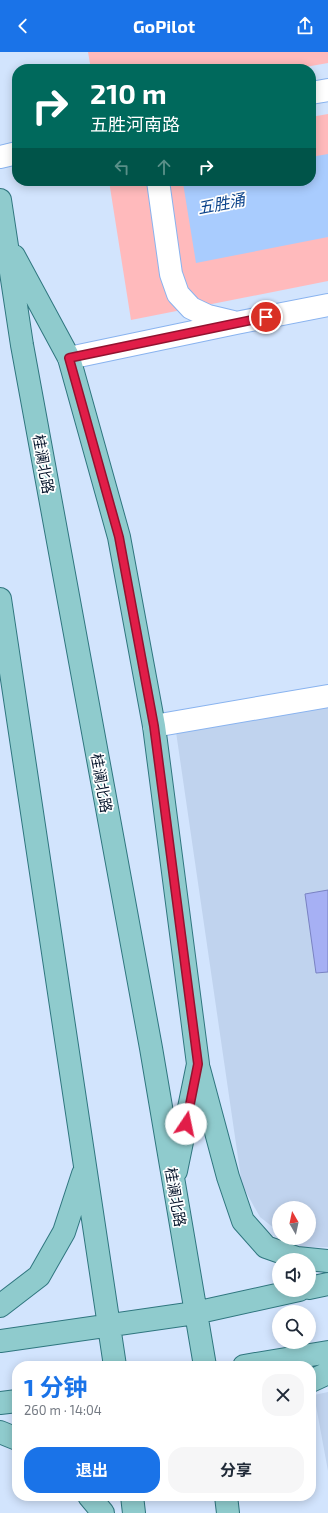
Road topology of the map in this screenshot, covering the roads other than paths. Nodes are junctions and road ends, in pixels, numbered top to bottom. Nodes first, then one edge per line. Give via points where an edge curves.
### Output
1 (328, 90) edge
2 (316, 92) edge
3 (12, 154) edge
4 (0, 157) edge
5 (159, 186) edge
6 (0, 200) edge
7 (6, 241) junction
8 (328, 305) edge
9 (236, 323) junction
10 (69, 358) junction
11 (0, 599) edge
12 (328, 696) edge
13 (154, 726) junction
14 (198, 1064) junction
15 (84, 1169) junction
16 (174, 1184) junction
17 (328, 1261) edge
18 (328, 1284) edge
19 (316, 1287) edge
20 (272, 1296) edge
21 (0, 1306) edge
22 (195, 1313) junction
23 (108, 1325) junction
24 (0, 1341) edge
25 (328, 1352) edge
26 (114, 1361) edge
27 (204, 1361) edge
28 (274, 1361) edge
29 (328, 1373) edge
30 (316, 1379) edge
31 (12, 1402) edge
32 (0, 1403) edge
33 (0, 1432) edge
34 (12, 1437) edge
35 (92, 1501) edge
36 (133, 1501) edge
37 (227, 1501) edge
38 (235, 1501) edge
39 (103, 1513) edge
40 (134, 1513) edge
41 (228, 1513) edge
42 (234, 1513) edge

1 - 2 street
3 - 4 street
5 - 9 street via 171,274 178,294 191,308 208,316
6 - 7 main road, 桂澜北路
7 - 10 main road
7 - 16 main road, 桂澜北路 via 22,345
8 - 9 street
9 - 10 street
10 - 13 main road via 119,537
11 - 15 main road
12 - 13 street
13 - 14 main road
14 - 16 main road
14 - 17 main road via 228,1177 243,1221 266,1246 297,1258
15 - 21 main road via 64,1232 39,1276
15 - 23 main road
16 - 22 main road, 桂澜北路
18 - 19 main road
20 - 22 main road
22 - 23 main road
22 - 27 main road, 桂澜北路
23 - 24 main road
23 - 26 main road
25 - 28 main road
29 - 30 main road
31 - 32 main road
33 - 34 main road
35 - 39 main road
36 - 40 main road
37 - 41 main road
38 - 42 main road

